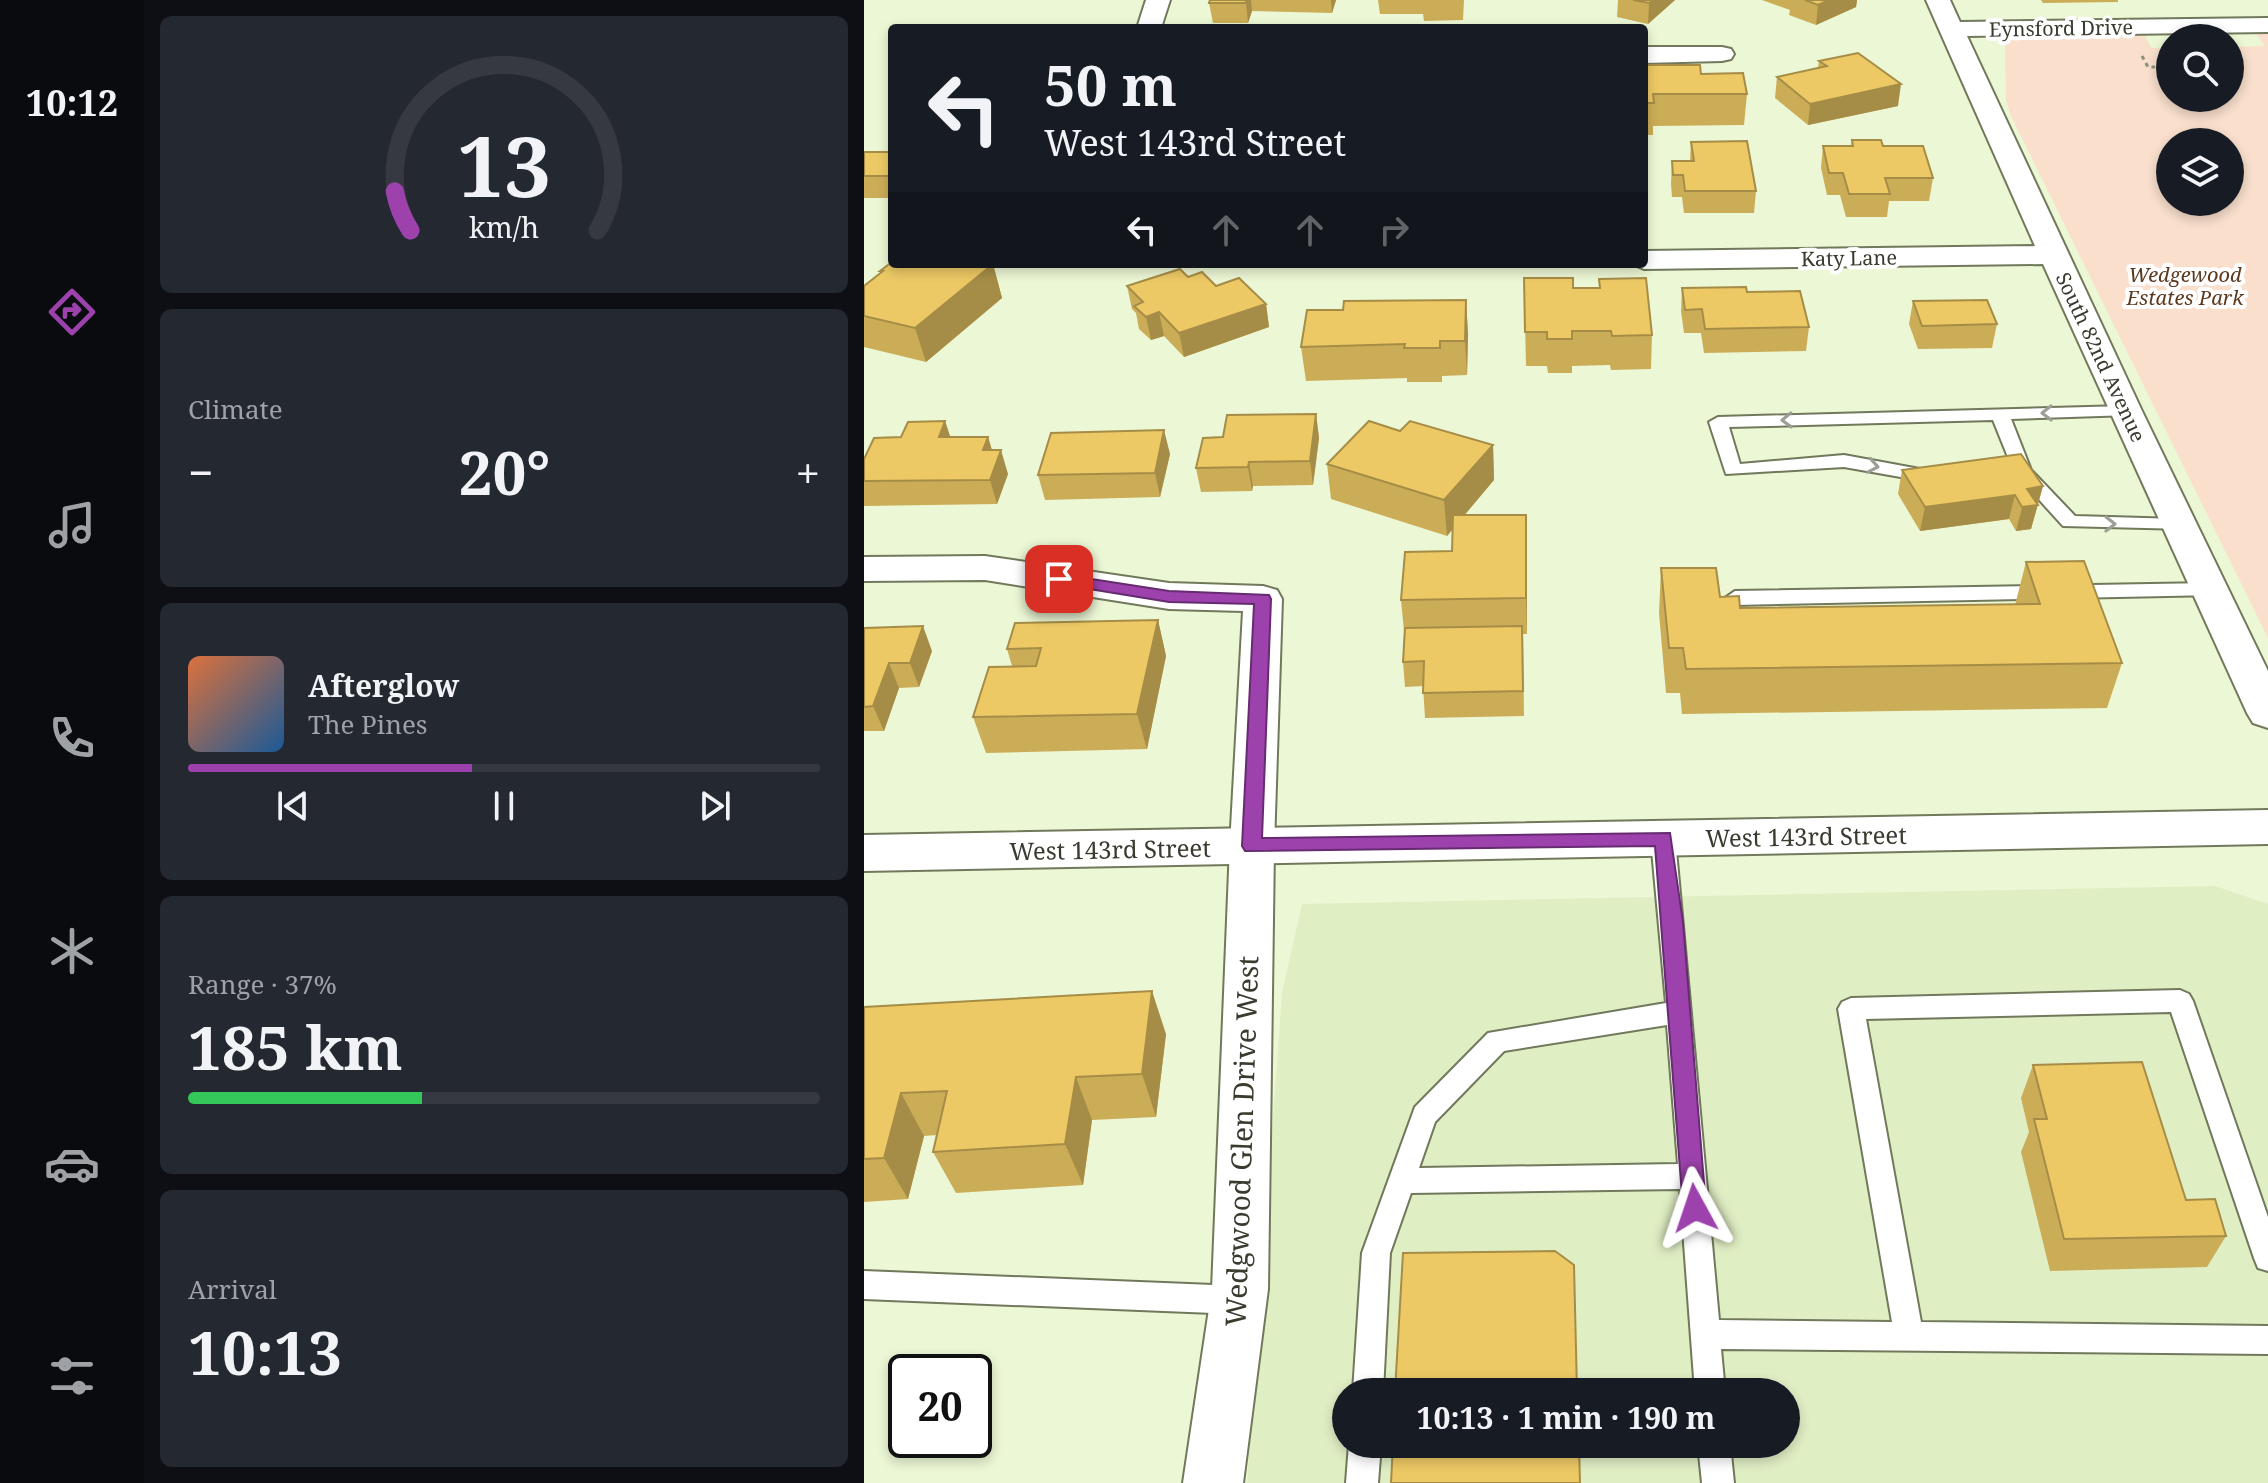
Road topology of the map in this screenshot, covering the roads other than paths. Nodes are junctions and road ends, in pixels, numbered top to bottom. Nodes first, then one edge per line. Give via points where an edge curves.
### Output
1 (1158, 0) edge
2 (1938, 0) edge
3 (2188, 0) edge
4 (1150, 24) edge
5 (2206, 24) edge
6 (2244, 25) edge
7 (2268, 25) edge
8 (2156, 27) edge
9 (1951, 29) junction
10 (1722, 54) dead end
11 (1648, 55) edge
12 (2054, 255) junction
13 (1648, 260) edge
14 (2125, 411) junction
15 (2000, 414) junction
16 (1951, 477) edge
17 (2179, 525) junction
18 (864, 569) edge
19 (2210, 590) junction
20 (1735, 598) edge
21 (2268, 713) edge
22 (2268, 827) edge
23 (1663, 839) junction
24 (1252, 846) junction
25 (864, 853) edge
26 (1679, 1012) junction
27 (1692, 1176) junction
28 (1401, 1181) junction
29 (2268, 1258) edge
30 (864, 1285) edge
31 (1239, 1300) junction
32 (1705, 1334) junction
33 (1909, 1336) junction
34 (2268, 1340) edge
35 (1369, 1378) edge
36 (1709, 1378) edge
37 (1364, 1458) edge
38 (1715, 1458) edge
39 (1213, 1483) edge
40 (1362, 1483) edge
41 (1718, 1483) edge

1 - 4 street
2 - 9 street, South 82nd Avenue
3 - 5 street
6 - 7 street, Eynsford Drive
8 - 9 street, Eynsford Drive
9 - 12 street, South 82nd Avenue
10 - 11 street
12 - 13 street, Katy Lane
12 - 14 street, South 82nd Avenue
14 -> 15 lane
14 - 17 street, South 82nd Avenue
15 -> 16 lane via 1718,422 1733,470 1844,461
15 -> 17 lane via 2016,473 2070,522
17 - 19 street, South 82nd Avenue
18 - 24 street, Wedgwood Glen Drive West via 985,568 1169,596 1263,599
19 - 20 lane
19 - 21 street, South 82nd Avenue
22 - 23 main road, West 143rd Street
23 - 24 main road, West 143rd Street
23 - 26 lane
24 - 25 main road, West 143rd Street
24 - 31 street, Wedgwood Glen Drive West
26 - 27 lane
26 - 28 lane via 1497,1041 1424,1115
27 - 28 lane
27 - 32 lane
28 - 35 lane via 1376,1253
29 - 33 lane via 2180,1001 1851,1009
30 - 31 lane
31 - 39 street, Wedgwood Glen Drive West
32 - 33 lane
32 - 36 lane
33 - 34 lane
37 - 40 lane
38 - 41 lane

